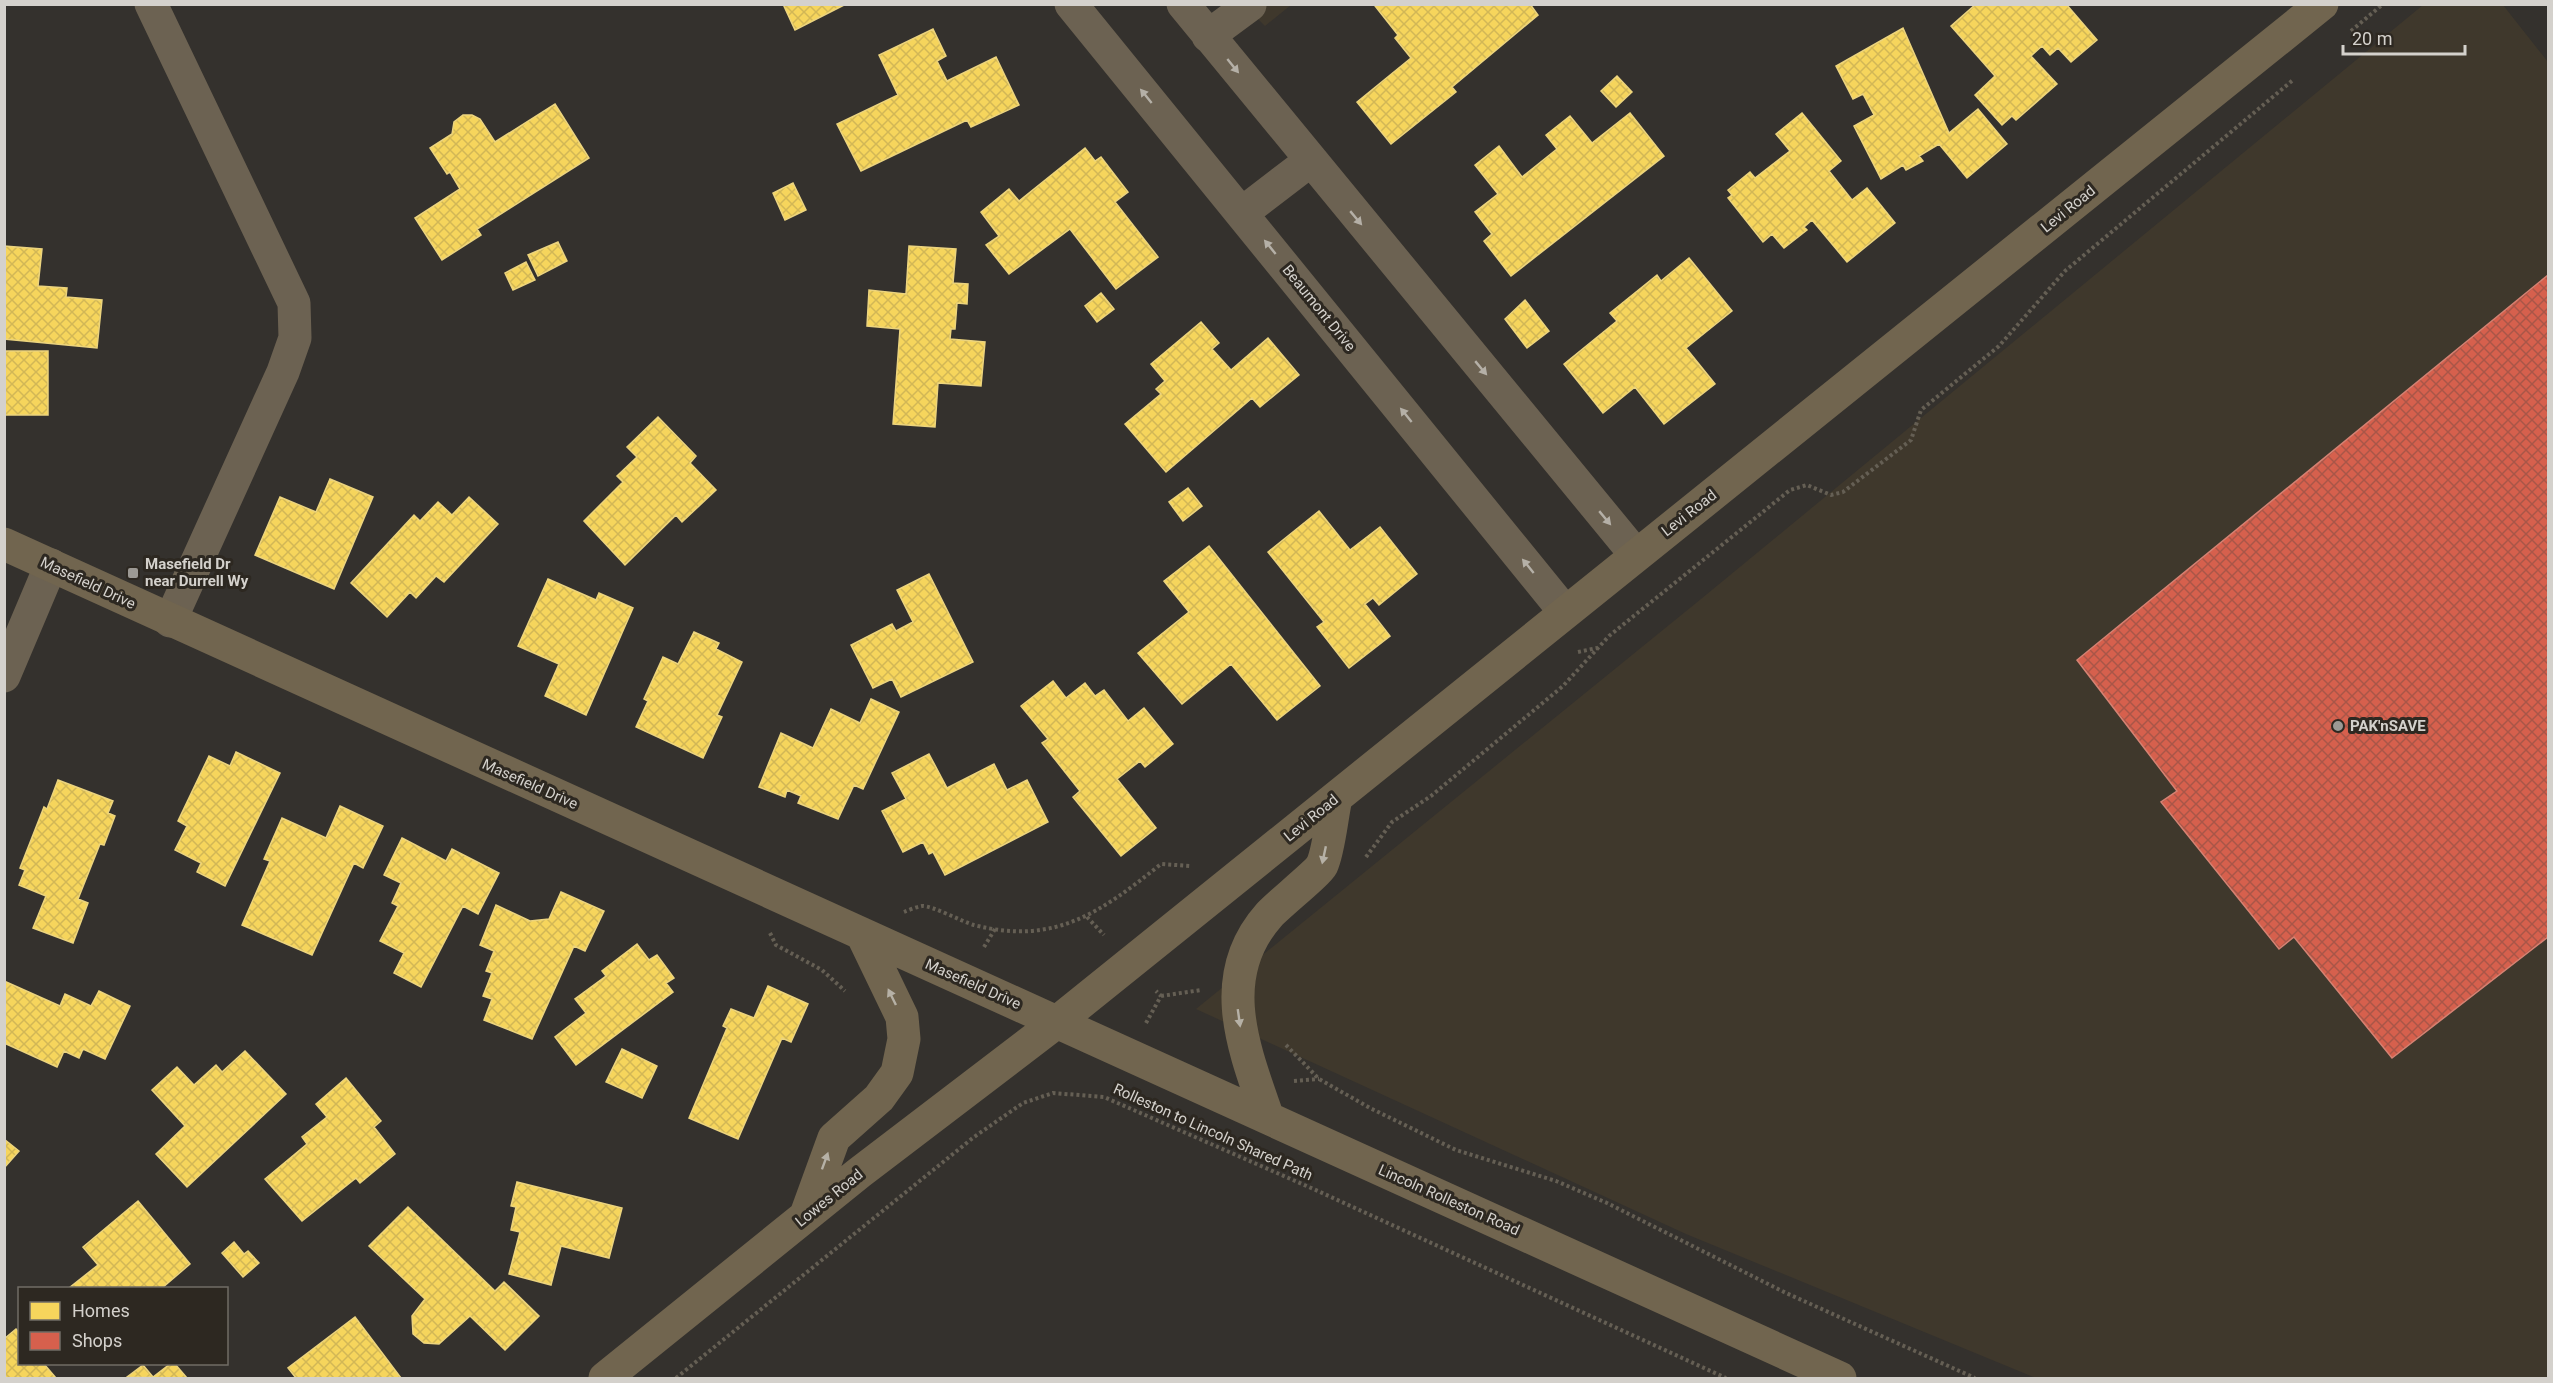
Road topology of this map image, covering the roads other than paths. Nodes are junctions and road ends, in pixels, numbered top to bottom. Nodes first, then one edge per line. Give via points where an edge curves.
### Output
1 (151, 4) edge
2 (1071, 4) edge
3 (1183, 4) edge
4 (2322, 4) edge
5 (1250, 5) edge
6 (1208, 36) junction
7 (1310, 161) junction
8 (1242, 213) junction
9 (4, 544) edge
10 (1636, 555) junction
11 (51, 565) junction
12 (1565, 612) junction
13 (170, 621) junction
14 (4, 676) edge
15 (1336, 798) junction
16 (862, 934) junction
17 (1057, 1022) junction
18 (1268, 1118) junction
19 (806, 1216) junction
20 (605, 1378) edge
21 (1840, 1378) edge

1 - 13 street via 294,303 295,338 283,372
8 -> 2 street, Beaumont Drive
3 - 6 street
4 - 10 main road, Levi Road
5 - 6 street
6 -> 7 street
7 - 8 street
7 -> 10 street
12 -> 8 street, Beaumont Drive
9 - 11 main road, Masefield Drive
10 - 12 main road, Levi Road
11 - 13 main road, Masefield Drive
11 - 14 street
12 - 15 main road, Levi Road
13 - 16 main road, Masefield Drive
15 - 17 main road, Levi Road
15 -> 18 main road via 1322,866 1282,900 1255,930 1242,959 1238,1007 1243,1042
16 - 17 main road, Masefield Drive
19 -> 16 main road via 834,1138 879,1098 897,1073 904,1039 902,1017
17 - 18 main road, Lincoln Rolleston Road
17 - 19 main road, Lowes Road
18 - 21 main road, Lincoln Rolleston Road
19 - 20 main road, Lowes Road

